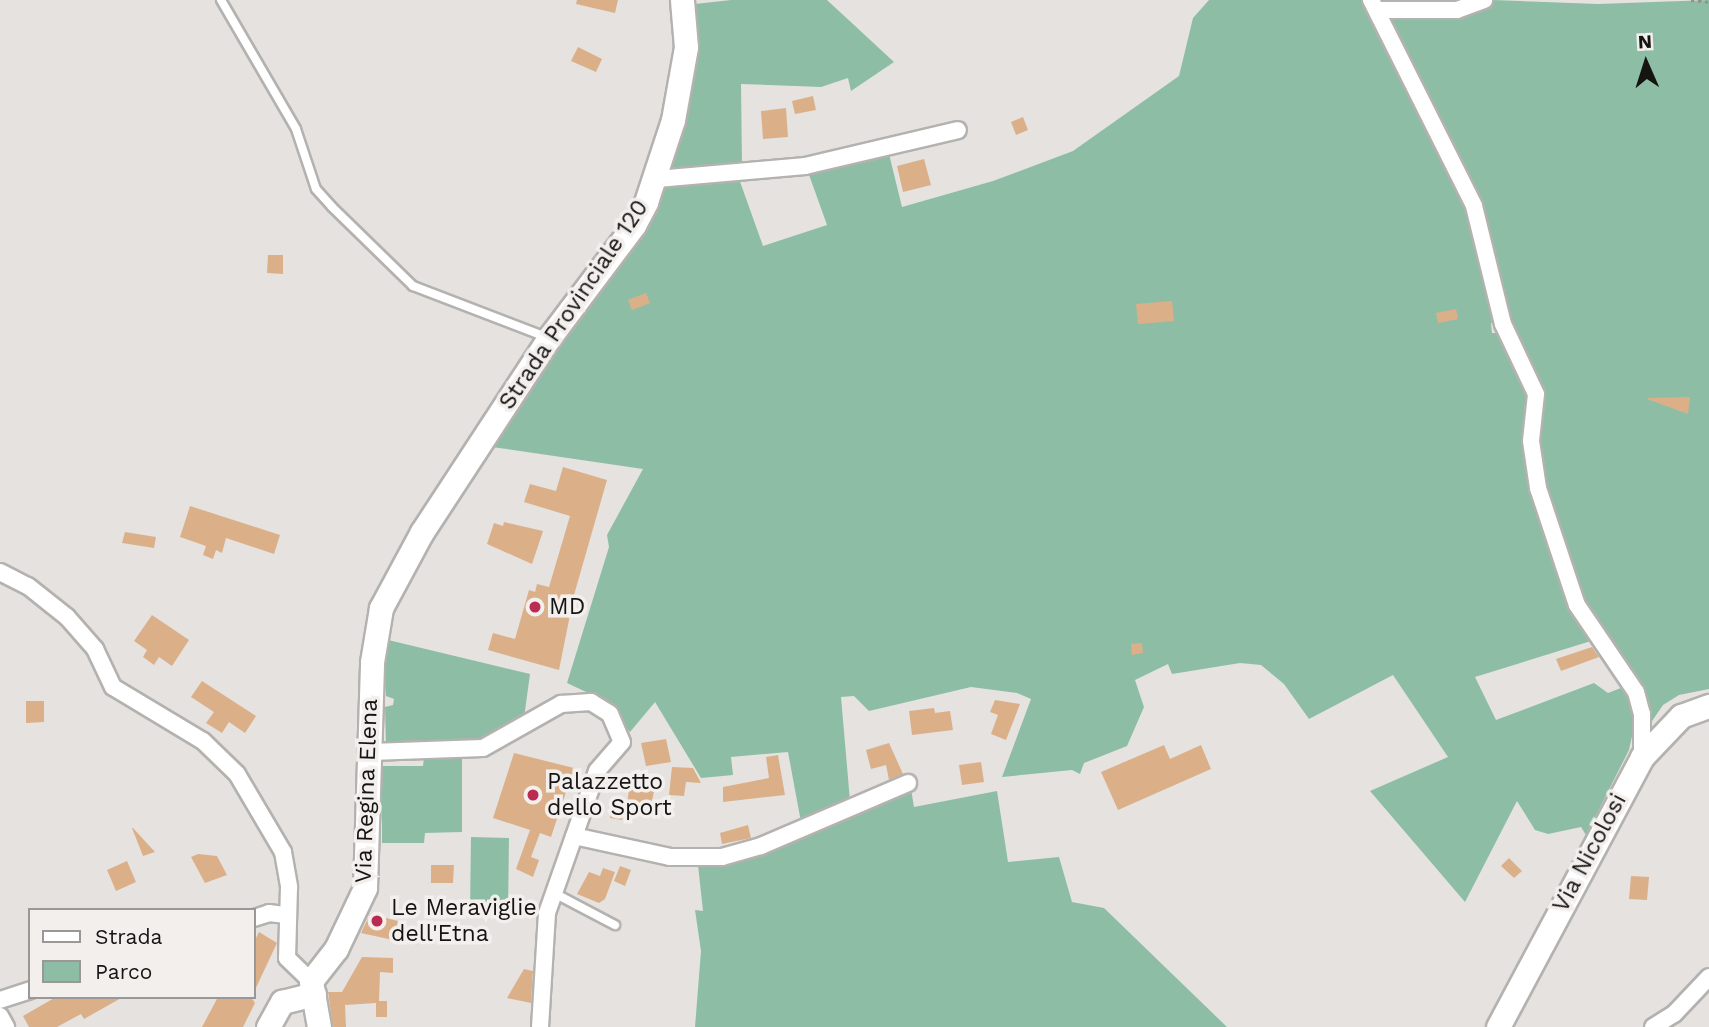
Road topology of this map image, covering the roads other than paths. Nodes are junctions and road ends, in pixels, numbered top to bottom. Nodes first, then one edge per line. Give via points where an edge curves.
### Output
1 (221, 0) edge
2 (682, 0) edge
3 (1484, 0) edge
4 (1374, 5) edge
5 (958, 130) dead end
6 (657, 179) junction
7 (549, 338) junction
8 (0, 572) edge
9 (392, 584) joint
10 (1709, 706) edge
11 (371, 752) junction
12 (1642, 757) junction
13 (908, 783) dead end
14 (574, 836) junction
15 (554, 893) junction
16 (286, 915) junction
17 (256, 918) edge
18 (615, 925) dead end
19 (1709, 977) edge
20 (313, 988) junction
21 (28, 991) edge
22 (0, 1000) edge
23 (0, 1016) edge
24 (6, 1027) edge
25 (268, 1027) edge
26 (319, 1027) edge
27 (540, 1027) edge
28 (1498, 1027) edge
29 (1653, 1027) edge

1 - 7 lane via 296,129 316,189 332,207 413,286
2 - 6 street, Strada Provinciale 120 via 686,47
3 - 4 street via 1457,10
4 - 12 street via 1387,40 1474,206 1503,324 1536,394 1531,441 1538,488 1577,605 1636,692 1642,714
5 - 6 street via 805,166
6 - 7 street, Strada Provinciale 120 via 634,225
7 - 9 street, Strada Provinciale 120
8 - 16 street via 28,586 67,617 95,649 113,687 203,741 237,774 283,852 289,887
9 - 11 street, Via Regina Elena via 374,632
10 - 12 street, Via Nicolosi via 1681,716
11 - 14 street via 483,748 561,704 602,707 622,742 597,771
11 - 20 street, Via Regina Elena via 365,888
12 - 28 street, Via Nicolosi
13 - 14 street via 761,846 722,857 670,857
14 - 15 street
15 - 18 lane
15 - 27 street via 548,913
16 - 17 street
16 - 20 street via 287,958
19 - 29 street via 1674,1014
20 - 25 street via 282,1002
20 - 26 street
21 - 22 street
23 - 24 street

